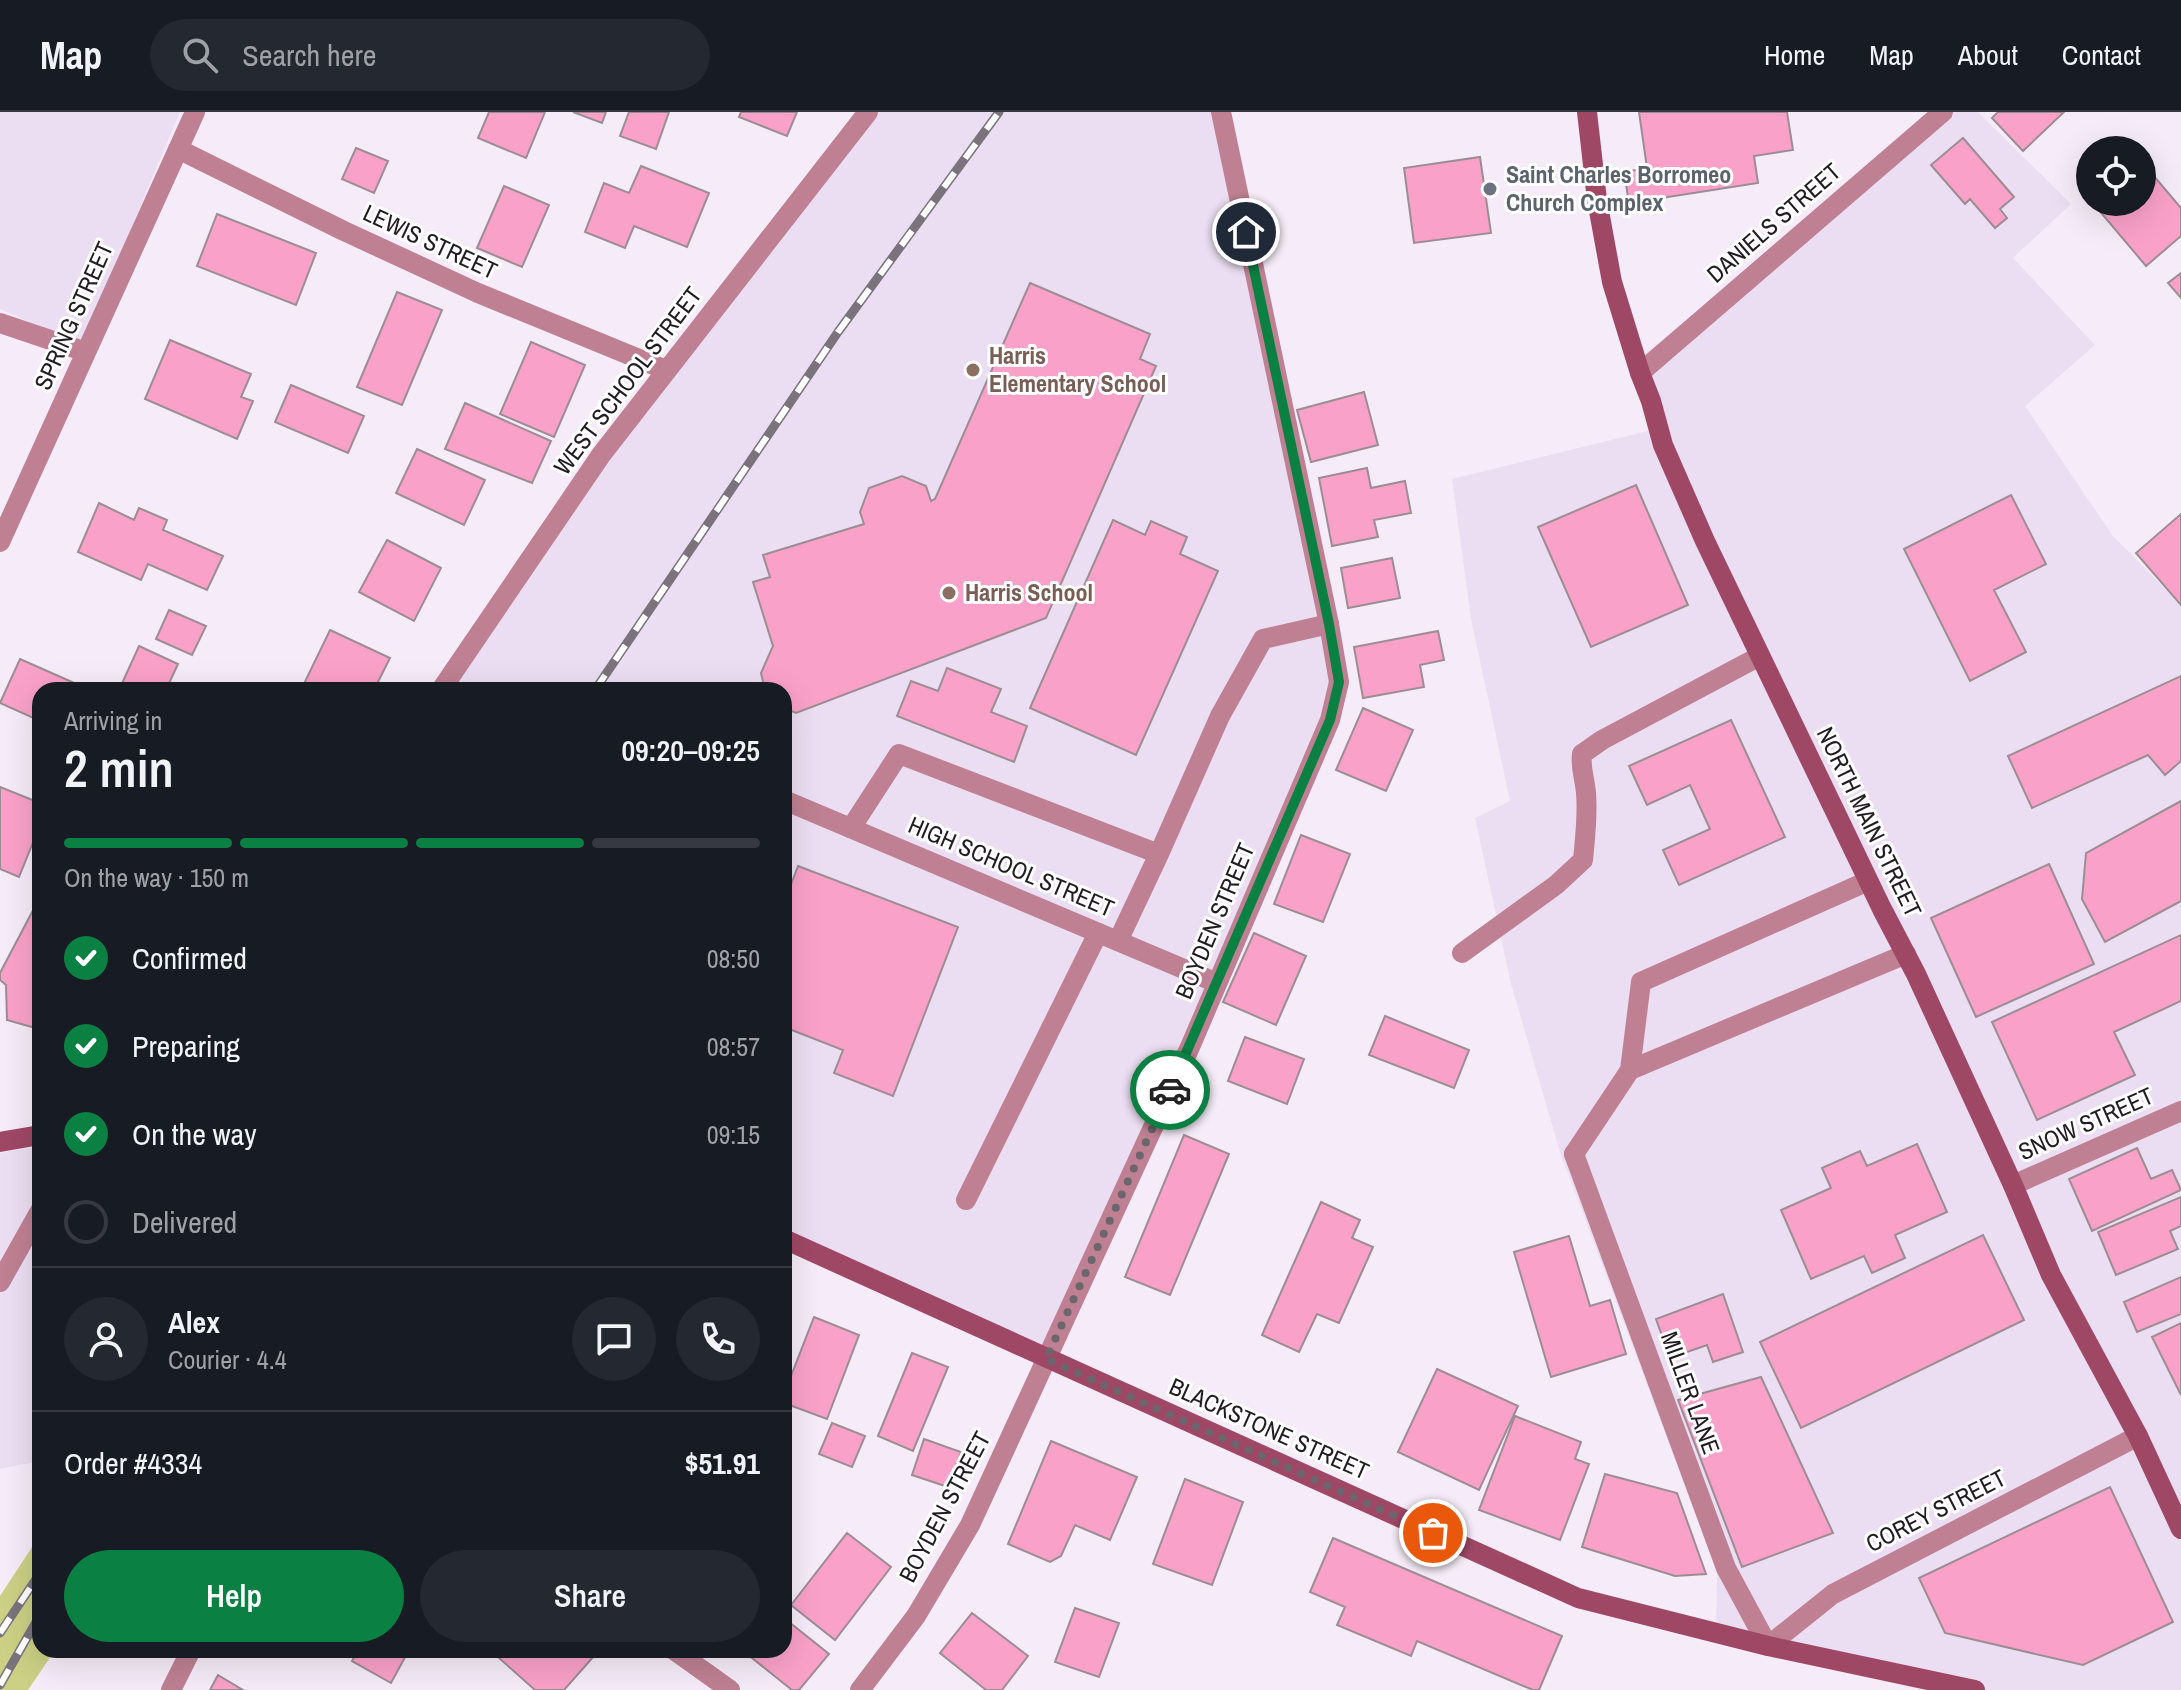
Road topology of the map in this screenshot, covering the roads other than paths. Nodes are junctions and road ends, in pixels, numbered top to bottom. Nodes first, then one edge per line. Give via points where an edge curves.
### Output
1 (195, 112) edge
2 (868, 112) edge
3 (1221, 112) edge
4 (1587, 112) edge
5 (1943, 112) edge
6 (178, 149) junction
7 (0, 323) edge
8 (86, 352) junction
9 (666, 370) junction
10 (1640, 373) junction
11 (0, 542) edge
12 (1329, 624) junction
13 (1760, 656) junction
14 (446, 682) edge
15 (792, 803) edge
16 (851, 828) junction
17 (1159, 854) junction
18 (1868, 881) junction
19 (1098, 933) junction
20 (1118, 941) junction
21 (1462, 953) dead end
22 (1906, 954) junction
23 (1217, 983) junction
24 (1630, 1070) junction
25 (2181, 1111) edge
26 (32, 1136) edge
27 (0, 1142) edge
28 (2013, 1185) junction
29 (966, 1200) dead end
30 (32, 1225) edge
31 (792, 1243) edge
32 (0, 1282) edge
33 (1046, 1359) junction
34 (2138, 1436) junction
35 (2174, 1497) edge
36 (2181, 1529) edge
37 (1768, 1646) junction
38 (187, 1658) edge
39 (685, 1658) edge
40 (1969, 1689) edge
41 (171, 1690) edge
42 (730, 1690) edge
43 (860, 1690) edge

1 - 6 street, SPRING STREET
2 - 9 street, WEST SCHOOL STREET
3 - 12 street, BOYDEN STREET
4 - 10 street, NORTH MAIN STREET via 1612,282
5 - 10 street, DANIELS STREET
6 - 8 street, SPRING STREET
6 - 9 street, LEWIS STREET via 478,293
7 - 8 street
8 - 11 street, SPRING STREET
9 - 14 street, WEST SCHOOL STREET via 601,455
10 - 13 street, NORTH MAIN STREET via 1663,445
12 - 17 street via 1263,639 1220,716
12 - 23 street, BOYDEN STREET via 1339,682 1330,720
13 - 18 street, NORTH MAIN STREET
13 - 21 street via 1582,754 1587,823 1583,860
15 - 16 street, HIGH SCHOOL STREET
16 - 17 street via 899,754
16 - 19 street, HIGH SCHOOL STREET
17 - 20 street
18 - 22 street, NORTH MAIN STREET
18 - 24 street via 1641,982
19 - 20 street, HIGH SCHOOL STREET
19 - 29 street
20 - 23 street, HIGH SCHOOL STREET
22 - 24 street
22 - 28 street, NORTH MAIN STREET
23 - 33 street, BOYDEN STREET
24 - 37 street, MILLER LANE via 1574,1154 1726,1568
25 - 28 street, SNOW STREET
26 - 27 street
28 - 34 street, NORTH MAIN STREET via 2051,1275
30 - 32 street
31 - 33 street, BLACKSTONE STREET
33 - 37 street, BLACKSTONE STREET via 1578,1598
33 - 43 street, BOYDEN STREET via 970,1525 916,1616
34 - 35 street, NORTH MAIN STREET
34 - 37 street, COREY STREET via 1833,1594
35 - 36 street, NORTH MAIN STREET
37 - 40 street, BLACKSTONE STREET
38 - 41 street
39 - 42 street

